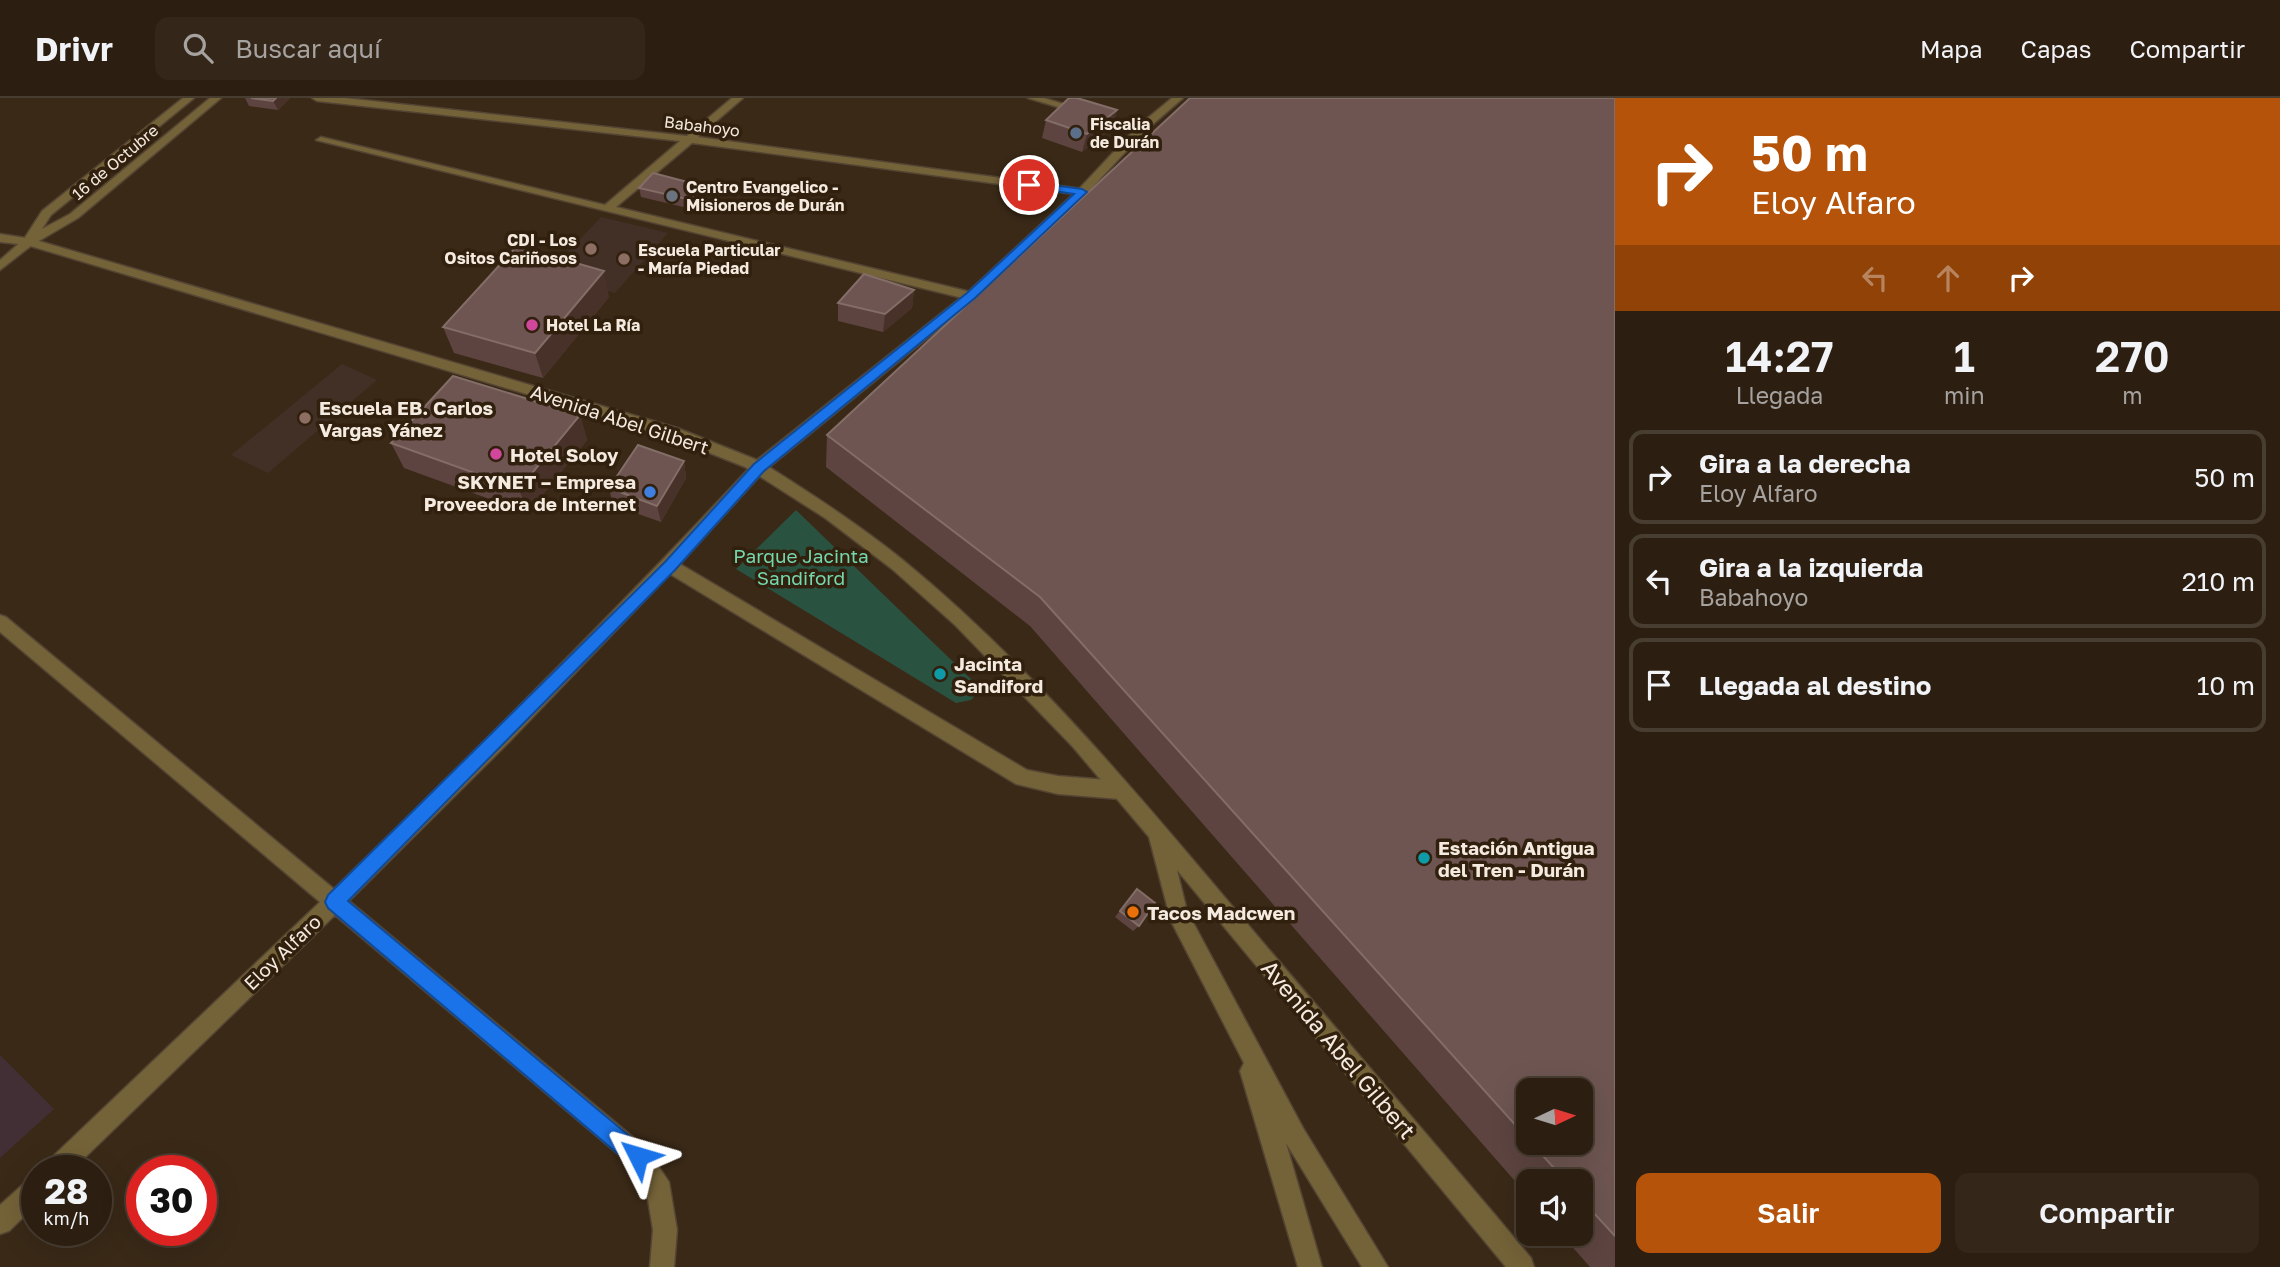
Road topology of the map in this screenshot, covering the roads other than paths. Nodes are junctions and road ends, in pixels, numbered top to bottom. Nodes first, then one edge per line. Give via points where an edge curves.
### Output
1 (189, 98) edge
2 (216, 98) edge
3 (317, 98) edge
4 (738, 98) edge
5 (1033, 98) edge
6 (1178, 98) edge
7 (1142, 129) junction
8 (688, 139) junction
9 (321, 140) dead end
10 (1082, 192) junction
11 (607, 209) junction
12 (0, 238) edge
13 (28, 242) junction
14 (0, 265) edge
15 (971, 296) junction
16 (759, 467) junction
17 (670, 566) junction
18 (0, 621) edge
19 (1120, 790) junction
20 (1157, 830) junction
21 (335, 902) junction
22 (1233, 1018) junction
23 (71, 1155) edge
24 (21, 1202) edge
25 (0, 1222) edge
26 (662, 1267) edge
27 (1310, 1267) edge
28 (1376, 1267) edge
29 (1522, 1267) edge

1 - 13 street, 16 de Octubre via 46,213
2 - 13 street, 16 de Octubre via 74,216
3 - 8 street, Babahoyo
4 - 8 street
5 - 7 street
6 - 7 street, Eloy Alfaro
7 - 10 street, Eloy Alfaro
8 - 10 street, Babahoyo
8 - 11 street
9 - 11 street
10 - 15 street, Eloy Alfaro
11 - 15 street
12 - 13 street, Avenida Abel Gilbert
13 - 14 street, 16 de Octubre
13 - 16 street, Avenida Abel Gilbert via 672,432
15 - 16 street, Eloy Alfaro
16 - 17 street, Eloy Alfaro
16 - 19 street, Avenida Abel Gilbert via 851,527 943,606 1059,718
17 - 19 street via 1023,778
17 - 21 street, Eloy Alfaro
18 - 21 street
19 - 20 street, Avenida Abel Gilbert
20 - 22 street, Avenida Abel Gilbert via 1178,914
20 - 29 street, Avenida Abel Gilbert
21 - 23 street, Eloy Alfaro
21 - 26 street via 638,1156 656,1182 665,1230
22 - 27 street
22 - 28 street, Avenida Abel Gilbert via 1295,1136
24 - 25 street

